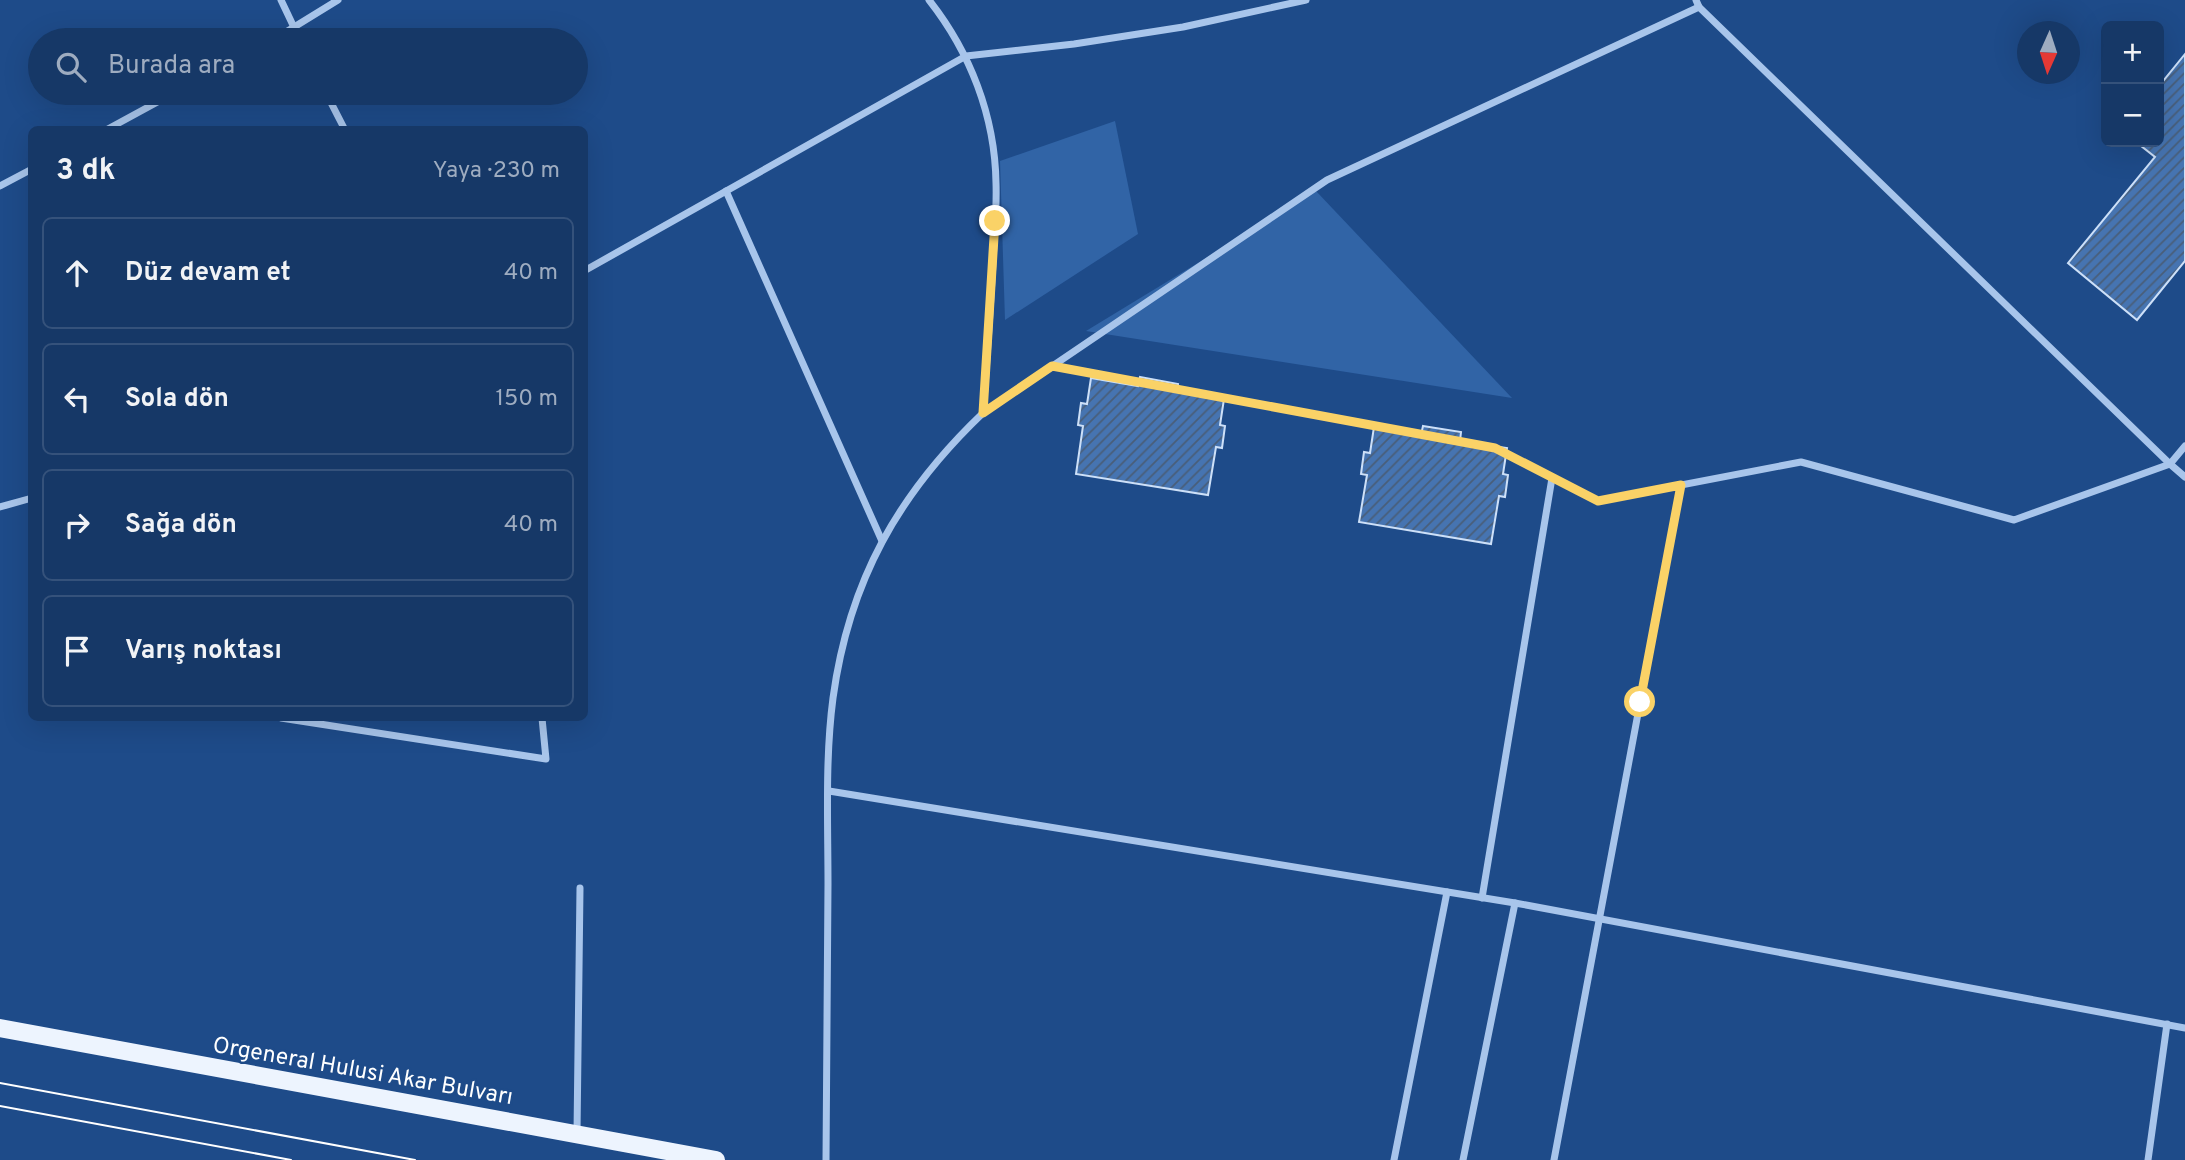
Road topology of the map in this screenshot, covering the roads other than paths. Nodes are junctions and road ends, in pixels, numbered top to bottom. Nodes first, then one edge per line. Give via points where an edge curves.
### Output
1 (281, 0) edge
2 (338, 0) edge
3 (929, 0) edge
4 (1307, 0) edge
5 (1698, 3) edge
6 (294, 28) edge
7 (296, 28) edge
8 (966, 56) junction
9 (152, 105) edge
10 (332, 105) edge
11 (113, 126) edge
12 (343, 126) edge
13 (28, 171) edge
14 (0, 186) edge
15 (726, 191) junction
16 (588, 269) edge
17 (1052, 366) junction
18 (983, 413) junction
19 (2185, 446) edge
20 (2170, 464) junction
21 (2185, 477) edge
22 (1552, 478) junction
23 (1681, 485) junction
24 (28, 499) edge
25 (0, 508) edge
26 (882, 541) junction
27 (300, 721) edge
28 (542, 721) edge
29 (829, 791) junction
30 (580, 888) dead end
31 (1447, 892) junction
32 (1482, 898) junction
33 (1515, 903) junction
34 (1599, 919) junction
35 (2167, 1024) junction
36 (0, 1028) edge
37 (2185, 1028) edge
38 (577, 1134) junction
39 (716, 1160) edge
40 (826, 1160) edge
41 (1394, 1160) edge
42 (1463, 1160) edge
43 (1555, 1160) edge
44 (2148, 1160) edge

1 - 6 street
2 - 7 street
3 - 8 street
4 - 8 street via 1169,29
5 - 17 street via 1327,180
5 - 20 street
8 - 15 street
8 - 18 street via 984,104 996,182
9 - 11 street
10 - 12 street
13 - 14 street
15 - 16 street
15 - 26 street
17 - 18 street
17 - 22 street via 1495,448
18 - 26 street via 926,472
19 - 20 street
20 - 21 street
20 - 23 street via 2014,520 1801,462
22 - 23 street via 1598,501
22 - 32 street
23 - 34 street
24 - 25 street
26 - 29 street via 853,608 839,659 832,700
27 - 28 street via 546,759
29 - 31 street
29 - 40 street
30 - 38 street
31 - 32 street
31 - 41 street
32 - 33 street
33 - 34 street
33 - 42 street
34 - 35 street
34 - 43 street
35 - 37 street
35 - 44 street
36 - 38 main road, Orgeneral Hulusi Akar Bulvarı
38 - 39 main road, Orgeneral Hulusi Akar Bulvarı

